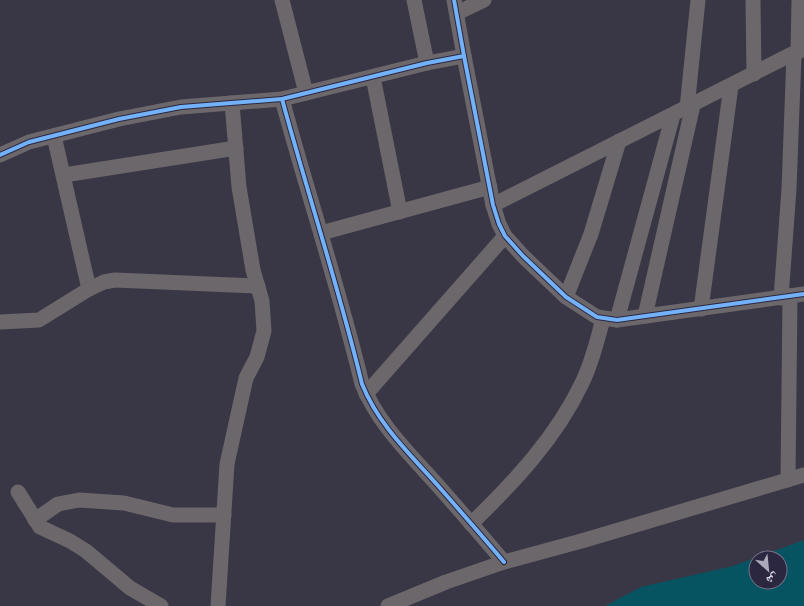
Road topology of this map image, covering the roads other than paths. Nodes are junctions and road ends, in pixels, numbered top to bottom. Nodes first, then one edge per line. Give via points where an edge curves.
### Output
1 (282, 0) edge
2 (414, 0) edge
3 (484, 0) edge
4 (698, 0) edge
5 (753, 0) edge
6 (799, 0) edge
7 (455, 7) edge
8 (798, 51) edge
9 (464, 56) junction
10 (426, 63) junction
11 (754, 74) junction
12 (373, 77) junction
13 (731, 86) junction
14 (306, 93) junction
15 (282, 100) junction
16 (232, 103) junction
17 (690, 106) junction
18 (673, 115) junction
19 (54, 136) junction
20 (619, 141) junction
21 (236, 148) junction
22 (0, 155) edge
23 (64, 175) junction
24 (490, 187) junction
25 (493, 205) junction
26 (400, 212) junction
27 (321, 233) junction
28 (505, 236) junction
29 (258, 286) junction
30 (89, 289) junction
31 (792, 296) edge
32 (566, 297) junction
33 (701, 308) junction
34 (645, 316) junction
35 (610, 320) junction
36 (0, 322) edge
37 (366, 394) junction
38 (804, 475) edge
39 (788, 480) junction
40 (18, 492) dead end
41 (224, 515) junction
42 (35, 520) junction
43 (471, 524) junction
44 (504, 562) junction
45 (161, 606) edge
46 (218, 606) edge
47 (388, 606) edge

1 - 14 street
2 - 10 street
3 - 7 street
4 - 17 street
5 - 11 street
6 - 8 street
7 - 9 street
8 - 11 street
8 - 31 street via 789,189
9 - 10 street
9 - 24 street
10 - 12 street
11 - 13 street
12 - 14 street
12 - 26 street
13 - 17 street
13 - 33 street
14 - 15 street
15 - 16 street
15 - 27 street
16 - 19 street via 173,109
16 - 21 street
17 - 18 street
17 - 34 street
18 - 20 street
18 - 35 street
19 - 22 street via 29,142
19 - 23 street
20 - 25 street
20 - 32 street via 591,234
21 - 23 street
21 - 29 street via 245,227
23 - 30 street
24 - 25 street
24 - 26 street
25 - 28 street
26 - 27 street
27 - 37 street
28 - 32 street
28 - 37 street
29 - 30 street via 116,280
29 - 41 street via 264,315 264,331 259,352 246,378 227,464
30 - 36 street via 39,320
31 - 33 street
31 - 39 street
32 - 35 street via 597,317
33 - 34 street
34 - 35 street
35 - 43 street via 583,382 554,431 500,496
37 - 43 street via 378,416 405,450
38 - 39 street
39 - 44 street
40 - 42 street
41 - 42 street via 173,515 124,503 79,500 58,504
41 - 46 street
42 - 45 street via 40,526 86,551 130,588
43 - 44 street
44 - 47 street

